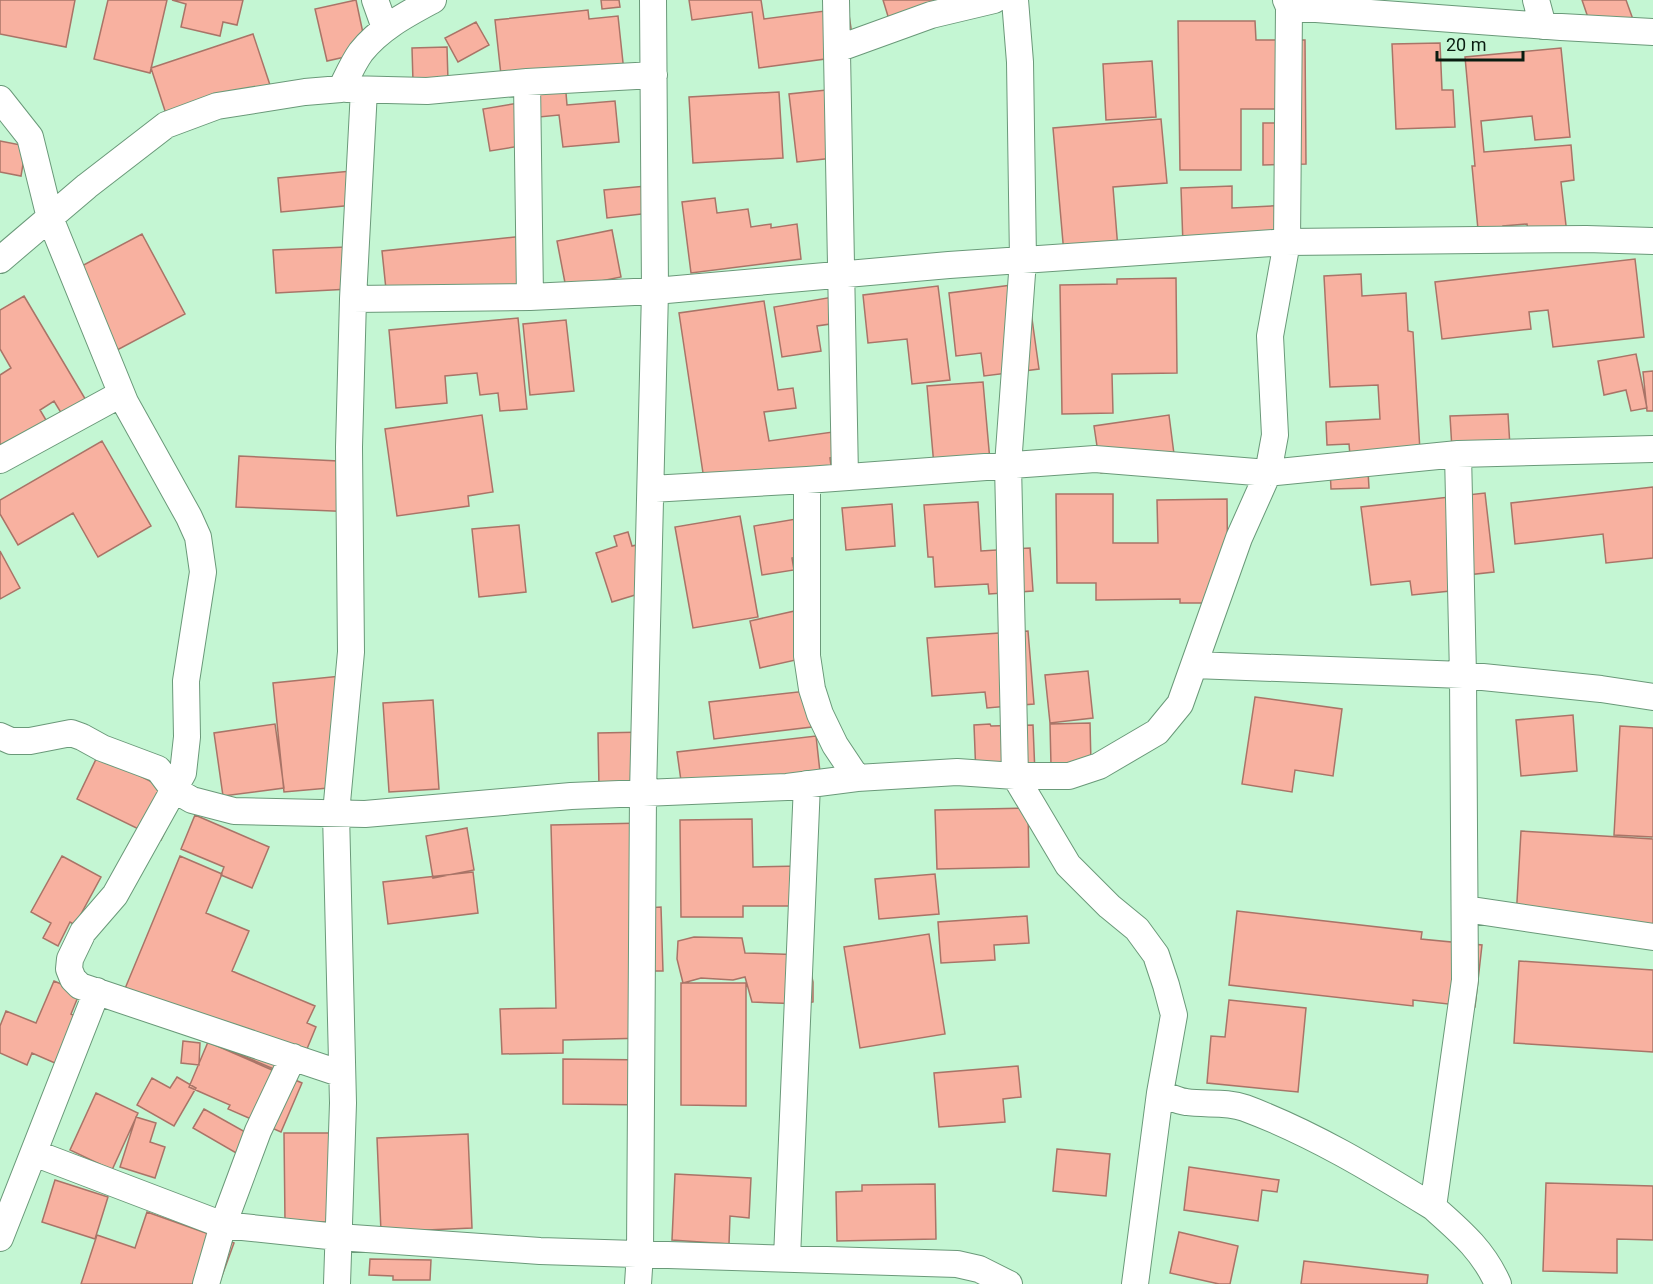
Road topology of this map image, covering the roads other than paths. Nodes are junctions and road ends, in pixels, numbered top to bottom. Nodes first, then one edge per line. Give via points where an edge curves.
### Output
1 (375, 0) edge
2 (433, 0) edge
3 (653, 0) edge
4 (836, 0) edge
5 (994, 0) edge
6 (1015, 0) edge
7 (1536, 0) edge
8 (1287, 3) edge
9 (1543, 26) junction
10 (385, 28) junction
11 (1653, 32) edge
12 (837, 49) junction
13 (654, 75) junction
14 (527, 82) junction
15 (352, 90) junction
16 (0, 99) edge
17 (50, 218) junction
18 (1653, 241) edge
19 (1287, 242) junction
20 (0, 260) edge
21 (1023, 260) junction
22 (840, 274) junction
23 (655, 291) junction
24 (530, 297) junction
25 (353, 299) junction
26 (121, 394) junction
27 (1653, 449) edge
28 (1458, 454) junction
29 (0, 460) edge
30 (1008, 465) junction
31 (1268, 473) junction
32 (845, 477) junction
33 (807, 480) junction
34 (651, 489) junction
35 (1194, 665) junction
36 (1463, 675) junction
37 (1653, 698) edge
38 (0, 736) edge
39 (1015, 776) junction
40 (857, 778) junction
41 (807, 784) junction
42 (173, 789) junction
43 (643, 793) junction
44 (336, 813) junction
45 (1465, 909) junction
46 (1653, 937) edge
47 (97, 991) junction
48 (292, 1057) junction
49 (342, 1074) junction
50 (1160, 1093) junction
51 (34, 1153) junction
52 (1433, 1207) junction
53 (223, 1225) junction
54 (338, 1237) junction
55 (0, 1238) edge
56 (640, 1253) junction
57 (787, 1258) junction
58 (206, 1284) edge
59 (337, 1284) edge
60 (638, 1284) edge
61 (1009, 1284) edge
62 (1135, 1284) edge
63 (1498, 1284) edge

1 - 10 street
2 - 10 street
3 - 13 street
4 - 12 street
5 - 12 street via 931,15
6 - 21 street via 1020,62
7 - 9 street
8 - 9 street
8 - 19 street
9 - 11 street
10 - 15 street via 361,52
12 - 22 street
13 - 14 street
13 - 23 street
14 - 15 street via 427,91
14 - 24 street
15 - 17 street via 216,106 166,125
15 - 25 street
16 - 17 street via 30,137
17 - 20 street
17 - 26 street
18 - 19 street via 1586,238
19 - 21 street
19 - 31 street via 1270,336 1275,435
21 - 22 street
21 - 30 street
22 - 23 street
22 - 32 street
23 - 24 street
23 - 34 street
24 - 25 street
25 - 44 street via 349,447 351,652
26 - 29 street
26 - 42 street via 189,517 198,537 203,572 186,681 183,773
27 - 28 street
28 - 31 street
28 - 36 street
30 - 31 street via 1095,459
30 - 32 street
30 - 39 street
31 - 35 street via 1239,538
32 - 33 street
33 - 34 street
33 - 40 street via 807,657 812,689 819,714
34 - 43 street
35 - 36 street
35 - 39 street via 1180,704 1157,732 1099,766 1069,776
36 - 37 street
36 - 45 street
38 - 42 street via 11,741 70,734 82,737 158,769
39 - 40 street via 957,772
39 - 50 street via 1068,866 1137,929 1156,955 1174,1016
40 - 41 street
41 - 43 street
41 - 57 street
42 - 44 street via 192,800 234,811
42 - 47 street via 115,895 83,932 70,959 73,979 80,986
43 - 44 street
43 - 56 street
44 - 49 street
45 - 46 street
45 - 52 street via 1465,980
47 - 48 street
47 - 51 street
48 - 49 street
48 - 53 street via 258,1131
49 - 54 street
50 - 52 street via 1185,1102 1242,1107 1353,1158
50 - 62 street
51 - 53 street
51 - 55 street
52 - 63 street via 1467,1236
53 - 54 street
53 - 58 street
54 - 56 street via 540,1251
54 - 59 street
56 - 57 street
56 - 60 street
57 - 61 street via 957,1264 979,1269

